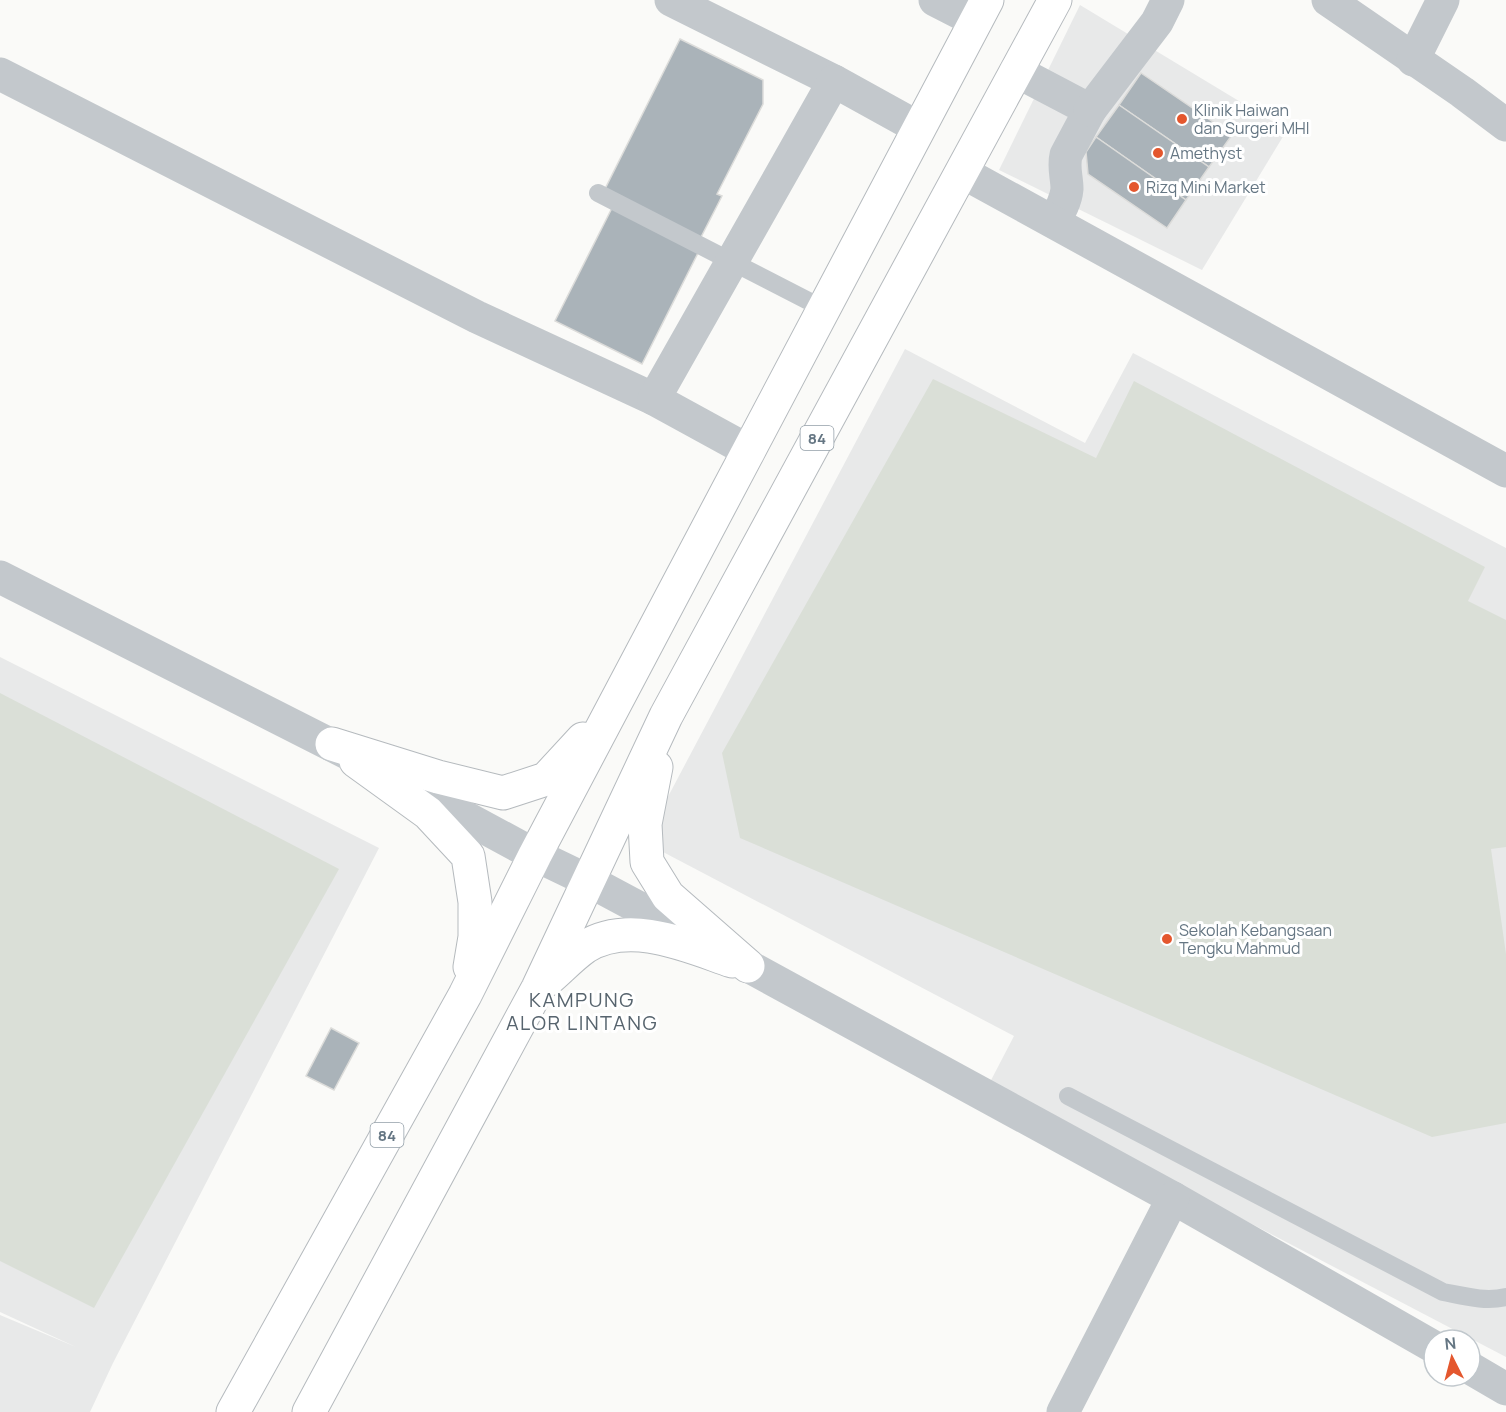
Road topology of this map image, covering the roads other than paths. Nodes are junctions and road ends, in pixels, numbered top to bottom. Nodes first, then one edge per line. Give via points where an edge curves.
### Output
1 (671, 0) edge
2 (935, 0) edge
3 (1054, 0) edge
4 (1168, 0) edge
5 (1328, 0) edge
6 (1443, 0) edge
7 (982, 10) edge
8 (1413, 60) junction
9 (1016, 71) junction
10 (0, 74) edge
11 (834, 81) junction
12 (1090, 111) junction
13 (1506, 125) edge
14 (919, 128) junction
15 (962, 172) junction
16 (598, 193) dead end
17 (1054, 221) junction
18 (732, 262) junction
19 (824, 309) junction
20 (654, 399) junction
21 (749, 451) junction
22 (1506, 471) edge
23 (0, 577) edge
24 (615, 702) junction
25 (666, 716) junction
26 (332, 744) junction
27 (535, 855) junction
28 (589, 881) junction
29 (748, 966) junction
30 (538, 988) junction
31 (465, 995) junction
32 (1068, 1096) dead end
33 (1173, 1197) junction
34 (1506, 1297) edge
35 (1422, 1340) edge
36 (1482, 1375) edge
37 (1506, 1389) edge
38 (233, 1412) edge
39 (309, 1412) edge
40 (1063, 1412) edge

1 - 11 street
2 - 7 street
3 - 9 main road, 84
4 - 12 street
5 - 8 street
6 - 8 street
7 - 14 main road, 84
8 - 13 street
9 - 12 street
9 - 15 main road, 84
10 - 20 street via 477,317
11 - 14 street
11 - 18 street
12 - 17 street via 1066,155 1067,191
14 - 19 main road, 84
15 - 17 street
15 - 25 main road, 84
16 - 18 lane
17 - 22 street
18 - 19 lane
18 - 20 street
19 - 21 main road, 84
20 - 21 street
21 - 24 main road, 84
23 - 26 street
24 - 26 main road via 546,779 503,793
24 - 27 main road, 84
25 - 28 main road, 84
25 - 29 main road via 645,824 647,862 668,896
26 - 27 street
26 - 31 main road via 428,813 468,856 475,925
27 - 28 street
27 - 31 main road, 84
28 - 29 street
28 - 30 main road, 84
29 - 30 main road via 662,937 632,935 586,947
29 - 33 street
30 - 39 main road, 84
31 - 38 main road, 84
32 - 34 lane via 1443,1292 1471,1298
33 - 35 street
33 - 40 street
36 - 37 street

